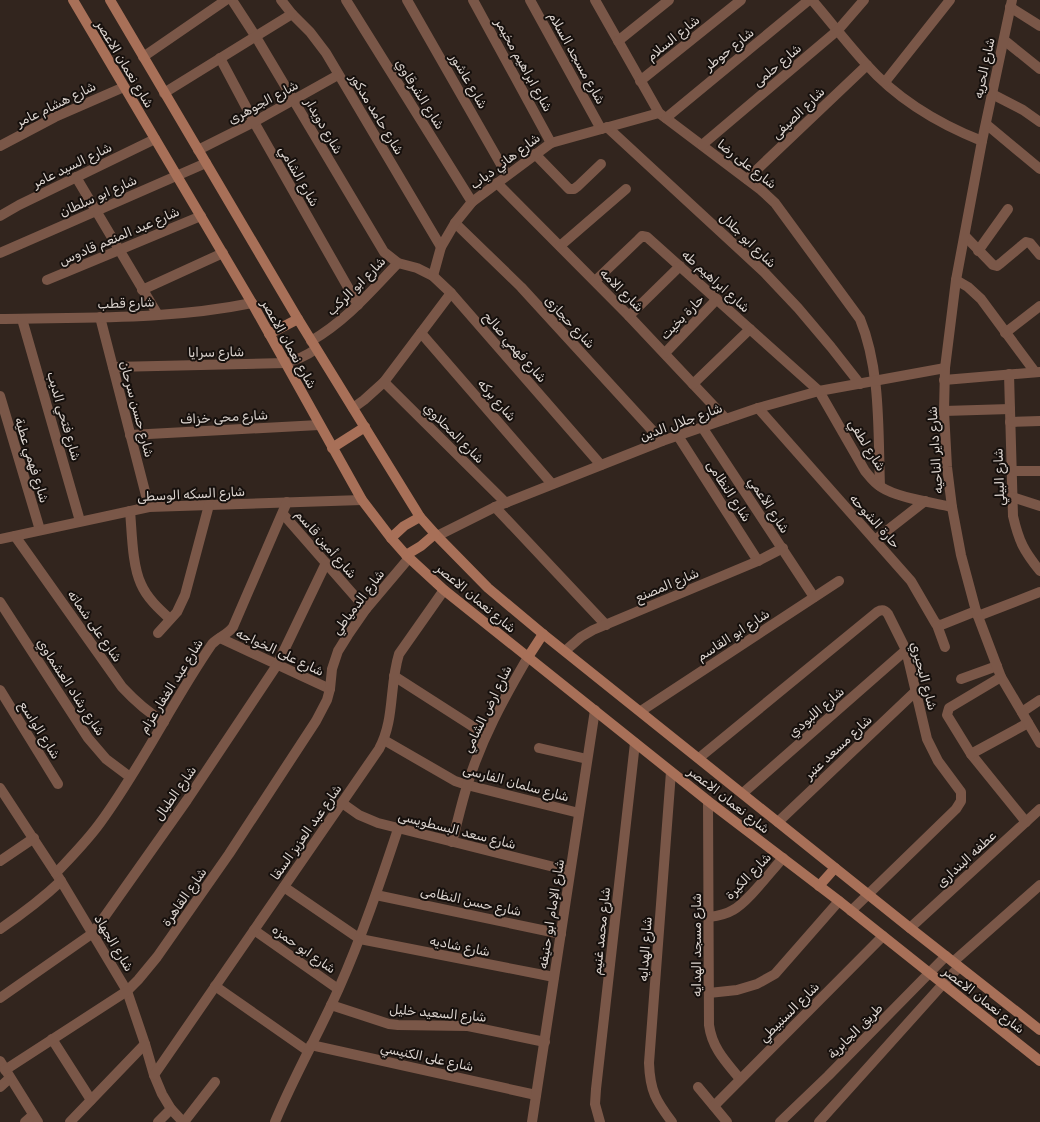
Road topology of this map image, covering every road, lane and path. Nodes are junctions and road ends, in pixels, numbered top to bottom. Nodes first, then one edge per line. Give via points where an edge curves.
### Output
1 (73, 0) edge
2 (110, 0) edge
3 (226, 0) edge
4 (232, 0) edge
5 (281, 0) edge
6 (346, 0) edge
7 (407, 0) edge
8 (473, 0) edge
9 (530, 0) edge
10 (668, 0) edge
11 (741, 0) edge
12 (809, 0) edge
13 (812, 0) edge
14 (864, 0) edge
15 (950, 0) edge
16 (596, 1) edge
17 (1011, 4) edge
18 (292, 14) junction
19 (1040, 26) edge
20 (838, 30) junction
21 (256, 37) junction
22 (1004, 40) junction
23 (618, 41) junction
24 (143, 57) junction
25 (220, 58) junction
26 (867, 65) junction
27 (1040, 69) edge
28 (338, 75) junction
29 (640, 81) junction
30 (885, 82) junction
31 (124, 86) junction
32 (164, 93) junction
33 (992, 94) junction
34 (294, 101) junction
35 (662, 115) junction
36 (254, 122) junction
37 (1040, 122) edge
38 (986, 124) junction
39 (604, 128) junction
40 (155, 139) junction
41 (982, 141) junction
42 (551, 143) junction
43 (702, 145) junction
44 (0, 146) edge
45 (198, 150) junction
46 (535, 154) junction
47 (206, 163) junction
48 (601, 164) dead end
49 (1040, 169) edge
50 (508, 174) junction
51 (177, 176) junction
52 (76, 177) junction
53 (747, 179) junction
54 (497, 183) junction
55 (626, 190) dead end
56 (472, 202) junction
57 (1008, 209) dead end
58 (96, 211) junction
59 (0, 216) edge
60 (201, 216) junction
61 (455, 223) junction
62 (965, 236) junction
63 (560, 246) junction
64 (441, 247) junction
65 (119, 250) junction
66 (978, 251) junction
67 (0, 253) edge
68 (223, 253) junction
69 (1040, 256) edge
70 (398, 262) junction
71 (680, 266) junction
72 (433, 276) junction
73 (47, 280) dead end
74 (956, 280) junction
75 (595, 281) junction
76 (142, 290) junction
77 (451, 292) junction
78 (717, 300) junction
79 (252, 303) junction
80 (358, 305) junction
81 (1040, 306) edge
82 (158, 315) junction
83 (629, 316) junction
84 (100, 317) junction
85 (0, 319) edge
86 (22, 319) junction
87 (298, 319) junction
88 (750, 329) junction
89 (421, 333) junction
90 (1005, 333) junction
91 (270, 334) junction
92 (314, 345) junction
93 (665, 353) junction
94 (285, 363) junction
95 (113, 367) junction
96 (945, 368) junction
97 (1037, 372) edge
98 (1009, 374) junction
99 (944, 380) junction
100 (876, 381) junction
101 (384, 382) junction
102 (694, 384) junction
103 (860, 384) junction
104 (819, 391) junction
105 (0, 396) edge
106 (353, 408) junction
107 (758, 408) junction
108 (1010, 409) junction
109 (944, 411) junction
110 (726, 419) junction
111 (1040, 420) edge
112 (1010, 422) junction
113 (319, 425) junction
114 (365, 427) junction
115 (702, 427) junction
116 (130, 435) junction
117 (678, 436) junction
118 (662, 441) junction
119 (332, 448) junction
120 (601, 465) junction
121 (1040, 470) edge
122 (1012, 471) junction
123 (552, 484) junction
124 (880, 486) junction
125 (1012, 497) junction
126 (362, 500) junction
127 (925, 501) junction
128 (287, 502) junction
129 (506, 503) junction
130 (209, 504) junction
131 (1040, 506) edge
132 (149, 507) junction
133 (495, 507) junction
134 (952, 507) junction
135 (130, 511) junction
136 (283, 514) junction
137 (420, 517) junction
138 (80, 521) junction
139 (40, 530) junction
140 (436, 535) junction
141 (15, 536) junction
142 (390, 538) junction
143 (0, 539) edge
144 (875, 540) junction
145 (782, 548) junction
146 (407, 556) junction
147 (758, 561) junction
148 (326, 563) junction
149 (1039, 569) edge
150 (839, 581) dead end
151 (444, 590) junction
152 (1040, 592) edge
153 (814, 597) junction
154 (0, 602) edge
155 (366, 609) junction
156 (977, 613) junction
157 (170, 619) junction
158 (606, 624) junction
159 (937, 625) junction
160 (158, 633) dead end
161 (543, 634) junction
162 (220, 638) junction
163 (944, 647) dead end
164 (906, 650) junction
165 (565, 651) junction
166 (528, 657) junction
167 (277, 664) junction
168 (997, 666) junction
169 (394, 676) junction
170 (1001, 677) junction
171 (961, 679) dead end
172 (330, 689) junction
173 (0, 690) edge
174 (916, 691) junction
175 (1040, 700) edge
176 (595, 710) junction
177 (640, 711) junction
178 (1022, 712) junction
179 (164, 722) junction
180 (1028, 723) junction
181 (486, 735) junction
182 (384, 740) junction
183 (635, 743) junction
184 (1040, 743) edge
185 (539, 748) dead end
186 (971, 754) junction
187 (699, 758) junction
188 (587, 759) junction
189 (671, 772) junction
190 (130, 776) junction
191 (58, 784) dead end
192 (467, 785) junction
193 (0, 788) edge
194 (742, 793) junction
195 (3, 799) edge
196 (708, 801) junction
197 (342, 803) junction
198 (1040, 809) edge
199 (579, 813) junction
200 (778, 822) junction
201 (1026, 822) junction
202 (398, 829) junction
203 (34, 838) junction
204 (452, 842) junction
205 (783, 858) junction
206 (0, 861) edge
207 (835, 868) junction
208 (570, 871) junction
209 (58, 877) junction
210 (1040, 884) edge
211 (819, 886) junction
212 (284, 887) junction
213 (868, 894) junction
214 (376, 895) junction
215 (838, 901) junction
216 (851, 911) junction
217 (708, 917) junction
218 (910, 928) junction
219 (0, 929) edge
220 (254, 930) junction
221 (93, 933) junction
222 (561, 934) junction
223 (882, 936) junction
224 (360, 939) junction
225 (953, 962) junction
226 (930, 973) junction
227 (554, 977) junction
228 (943, 984) junction
229 (215, 986) junction
230 (338, 989) junction
231 (127, 991) junction
232 (709, 993) junction
233 (0, 998) edge
234 (331, 1005) junction
235 (1040, 1030) edge
236 (52, 1039) junction
237 (544, 1042) junction
238 (146, 1044) junction
239 (310, 1048) junction
240 (1040, 1061) edge
241 (5, 1070) edge
242 (154, 1074) junction
243 (740, 1079) junction
244 (214, 1082) dead end
245 (698, 1087) dead end
246 (0, 1088) edge
247 (536, 1095) junction
248 (91, 1100) junction
249 (714, 1106) junction
250 (170, 1109) junction
251 (36, 1118) edge
252 (25, 1122) edge
253 (70, 1122) edge
254 (158, 1122) edge
255 (183, 1122) edge
256 (275, 1122) edge
257 (532, 1122) edge
258 (600, 1122) edge
259 (672, 1122) edge
260 (727, 1122) edge
261 (780, 1122) edge
262 (819, 1122) edge

1 - 31 main road, شارع نعمان الاعصر
2 - 24 main road, شارع نعمان الاعصر
3 - 24 street
4 - 21 street, شارع دويدار
5 - 18 street, شارع حامد مدكور
6 - 56 street, شارع الشرقاوي
7 - 50 street, شارع عاشور
8 - 42 street, شارع ابراهيم مخيمر
9 - 39 street, شارع مسجد السلام
10 - 23 street
11 - 29 street, شارع السلام
12 - 35 street, شارع حوطر
13 - 20 street
14 - 20 street, شارع حلمى
15 - 30 street
16 - 23 street, شارع على رضا
17 - 19 street
17 - 22 street, شارع الحريه
18 - 21 street
18 - 28 street, شارع حامد مدكور via 326,53
20 - 26 street
20 - 43 street, شارع حلمى
21 - 25 street
21 - 34 street, شارع دويدار
22 - 27 street
22 - 33 street, شارع الحريه
23 - 29 street, شارع على رضا
24 - 32 main road, شارع نعمان الاعصر
25 - 32 street
25 - 36 street, شارع الشامي
26 - 30 street
26 - 53 street, شارع الصيفى
28 - 34 street, شارع الجوهرى
28 - 64 street, شارع حامد مدكور
29 - 35 street, شارع على رضا
30 - 41 street via 930,117 955,131
31 - 40 main road, شارع نعمان الاعصر
31 - 44 street, شارع هشام عامر via 55,117
32 - 45 main road, شارع نعمان الاعصر
33 - 37 street
33 - 38 street, شارع الحريه
34 - 36 street, شارع الجوهرى
34 - 70 street, شارع دويدار via 379,244 388,256
35 - 39 street, شارع هاني دياب
35 - 43 street, شارع على رضا
36 - 45 street, شارع الجوهرى
36 - 80 street, شارع الشامي
38 - 41 street, شارع الحريه
38 - 49 street
39 - 42 street, شارع هاني دياب
39 - 103 street, شارع ابو جلال via 764,272 817,330
40 - 51 main road, شارع نعمان الاعصر
40 - 52 street, شارع السيد عامر
41 - 62 street, شارع داير الناحيه
42 - 46 street, شارع هاني دياب
43 - 53 street, شارع على رضا
45 - 47 main road, شارع نعمان الاعصر
46 - 48 street via 569,189 578,186
46 - 50 street, شارع هاني دياب
47 - 51 street, شارع ابو سلطان
47 - 87 main road, شارع نعمان الاعصر
50 - 54 street, شارع هاني دياب
51 - 58 street, شارع ابو سلطان
51 - 60 main road, شارع نعمان الاعصر
52 - 58 street
52 - 59 street, شارع السيد عامر
53 - 100 street, شارع على رضا via 775,203 860,319
54 - 56 street, شارع هاني دياب
54 - 63 street, شارع الامه
55 - 63 street
56 - 61 street, شارع هاني دياب
57 - 66 street
58 - 65 street
58 - 67 street, شارع ابو سلطان
60 - 65 street, شارع عبد المنعم قادوس
60 - 68 main road, شارع نعمان الاعصر
61 - 64 street, شارع هاني دياب
61 - 118 street, شارع حجازى via 521,287
62 - 66 street
62 - 74 street, شارع داير الناحيه
63 - 75 street, شارع الامه
64 - 72 street, شارع هاني دياب
65 - 73 street, شارع عبد المنعم قادوس
65 - 76 street
66 - 69 street via 997,266 1026,242 1030,243
68 - 76 street
68 - 79 main road, شارع نعمان الاعصر
70 - 72 street, شارع فهمي صالح
70 - 80 street, شارع ابو الركب
71 - 75 street, شارع ابراهيم طه via 648,237 642,236
71 - 78 street, شارع ابراهيم طه
71 - 83 street
72 - 77 street, شارع فهمي صالح
74 - 90 street via 980,299
74 - 96 street, شارع داير الناحيه
75 - 83 street, شارع الامه
76 - 82 street
77 - 89 street
77 - 120 street, شارع فهمي صالح
78 - 88 street, شارع ابراهيم طه
78 - 93 street, حارة بخيت
79 - 82 street, شارع قطب via 190,314
79 - 91 main road, شارع نعمان الاعصر
80 - 92 street, شارع ابو الركب
81 - 90 street
82 - 84 street, شارع قطب
83 - 93 street, شارع الامه
84 - 86 street, شارع قطب
84 - 95 street, شارع حسن سرحان
85 - 86 street, شارع قطب
86 - 138 street, شارع فتحي الديب
87 - 91 main road
87 - 92 main road, شارع نعمان الاعصر
88 - 102 street
88 - 104 street, شارع ابراهيم طه
89 - 101 street
89 - 123 street, شارع بركه
90 - 97 street
91 - 94 main road, شارع نعمان الاعصر
92 - 94 street, شارع سرايا via 307,356
92 - 106 main road, شارع نعمان الاعصر
93 - 102 street, شارع الامه
94 - 95 street, شارع سرايا
94 - 113 main road, شارع نعمان الاعصر
95 - 116 street, شارع حسن سرحان
96 - 99 street, شارع داير الناحيه
96 - 100 street, شارع جلال الدين
97 - 98 street
98 - 99 street
98 - 108 street, شارع البيلي
99 - 109 street, شارع داير الناحيه
100 - 103 street, شارع جلال الدين
100 - 124 street, شارع على رضا
101 - 106 street
101 - 129 street, شارع المحلاوي
102 - 110 street, شارع الامه
103 - 104 street, شارع جلال الدين
104 - 107 street, شارع جلال الدين
104 - 124 street, شارع لطفي via 865,471
105 - 139 street, شارع فهمي عطية
106 - 114 main road, شارع نعمان الاعصر
107 - 110 street, شارع جلال الدين
107 - 144 street, حارة الشوحه
108 - 109 street
108 - 112 street, شارع البيلي
109 - 134 street, شارع داير الناحيه
110 - 115 street, شارع جلال الدين
111 - 112 street
112 - 122 street, شارع البيلي
113 - 116 street, شارع محى خزاف
113 - 119 main road, شارع نعمان الاعصر
114 - 119 main road
114 - 137 main road, شارع نعمان الاعصر
115 - 117 street, شارع جلال الدين
115 - 145 street, شارع الأعمي
116 - 132 street, شارع حسن سرحان
117 - 118 street, شارع جلال الدين
117 - 147 street, شارع النظامى
118 - 120 street, شارع جلال الدين
119 - 126 main road, شارع نعمان الاعصر
120 - 123 street, شارع جلال الدين
121 - 122 street
122 - 125 street, شارع البيلي
123 - 129 street, شارع جلال الدين
124 - 127 street, شارع لطفي via 890,492
125 - 131 street
125 - 149 street, شارع البيلي via 1018,535 1025,552
126 - 128 street, شارع السكه الوسطى
126 - 142 main road, شارع نعمان الاعصر
127 - 134 street, شارع لطفي
127 - 144 street
128 - 130 street, شارع السكه الوسطى
128 - 136 street, شارع عبد الغفار عزام
129 - 133 street, شارع جلال الدين
130 - 132 street, شارع السكه الوسطى
130 - 157 street via 185,595
132 - 135 street, شارع السكه الوسطى
133 - 140 street, شارع جلال الدين
133 - 158 street
134 - 156 street, شارع داير الناحيه via 961,554
135 - 138 street, شارع السكه الوسطى
135 - 157 street via 140,583 149,598
136 - 148 street, شارع أمين قاسم
136 - 162 street, شارع عبد الغفار عزام via 233,627
137 - 140 main road, شارع نعمان الاعصر
137 - 142 main road
138 - 139 street, شارع السكه الوسطى
139 - 141 street, شارع السكه الوسطى
140 - 146 main road
140 - 161 main road, شارع نعمان الاعصر via 488,588
141 - 143 street, شارع السكه الوسطى
141 - 179 street, شارع على شماته via 122,687 143,709
142 - 146 main road, شارع نعمان الاعصر
144 - 159 street, حارة الشوحه via 911,581
145 - 147 street, شارع المصنع
145 - 153 street, شارع الأعمي
146 - 151 main road, شارع نعمان الاعصر
146 - 155 street, شارع الدمياطي
147 - 158 street, شارع المصنع
148 - 155 street, شارع أمين قاسم
148 - 167 street, شارع الطبال
150 - 153 street, شارع ابو القاسم
151 - 166 main road, شارع نعمان الاعصر
151 - 169 street, شارع عبد العزيز السقا via 402,649 395,665
152 - 156 street
153 - 177 street, شارع ابو القاسم
154 - 190 street, شارع رشاد العشماوي via 88,738 106,759
155 - 172 street, شارع الدمياطي via 338,651 332,669
156 - 159 street
156 - 168 street, شارع داير الناحيه
157 - 160 street
158 - 165 street, شارع المصنع via 581,637
159 - 163 street, حارة الشوحه
161 - 165 main road, شارع نعمان الاعصر
161 - 166 main road
162 - 167 street, شارع على الخواجه
162 - 179 street, شارع عبد الغفار عزام via 209,648
164 - 174 street, شارع البحيري
164 - 187 street, شارع البحيري via 888,614 880,610
164 - 194 street, شارع اللبودي
165 - 177 main road, شارع نعمان الاعصر
166 - 176 main road, شارع نعمان الاعصر
166 - 181 street, شارع ارض الشامي
167 - 172 street, شارع على الخواجه
167 - 221 street, شارع الطبال via 187,800
168 - 170 street, شارع داير الناحيه
168 - 171 street
169 - 181 street
169 - 182 street, شارع عبد العزيز السقا via 388,728
170 - 178 street, شارع داير الناحيه
170 - 186 street via 951,706 947,711
172 - 231 street, شارع القاهرة via 316,721 229,854 148,969
173 - 191 street, شارع الواسع
174 - 200 street, شارع مسعد عنبر
174 - 213 street, شارع البحيري via 927,739 938,761 961,792 961,801 956,809
175 - 178 street
176 - 183 main road, شارع نعمان الاعصر
176 - 188 street, شارع الإمام ابو حنيفه
177 - 187 main road, شارع نعمان الاعصر
178 - 180 street, شارع داير الناحيه
179 - 190 street, شارع عبد الغفار عزام
180 - 184 street, شارع داير الناحيه
180 - 186 street
181 - 192 street, شارع ارض الشامي
182 - 192 street, شارع سلمان الفارسى via 444,775
182 - 197 street, شارع عبد العزيز السقا
183 - 189 main road, شارع نعمان الاعصر
183 - 258 street, شارع محمد غنيم via 596,1089 595,1104
185 - 188 street
186 - 201 street
187 - 194 main road, شارع نعمان الاعصر
188 - 199 street, شارع الإمام ابو حنيفه
189 - 196 main road, شارع نعمان الاعصر
189 - 259 street, شارع الهدايه via 649,1063 653,1092
190 - 209 street, شارع عبد الغفار عزام via 100,823
192 - 199 street, شارع سلمان الفارسى
192 - 204 street, شارع ارض الشامي
193 - 195 street, شارع الجهاد
194 - 200 main road, شارع نعمان الاعصر
195 - 203 street, شارع الجهاد
196 - 205 main road, شارع نعمان الاعصر
196 - 217 street, شارع مسجد الهدايه
197 - 202 street, شارع سعد البسطويسى via 359,815
197 - 212 street, شارع عبد العزيز السقا
198 - 201 street, عطفه البندارى
199 - 208 street, شارع الإمام ابو حنيفه
200 - 207 main road, شارع نعمان الاعصر
201 - 218 street, عطفه البندارى
202 - 204 street, شارع سعد البسطويسى
202 - 214 street
203 - 206 street
203 - 209 street, شارع الجهاد
204 - 208 street, شارع سعد البسطويسى
205 - 211 main road, شارع نعمان الاعصر
205 - 217 street, شارع الكيرة via 743,903 721,915
207 - 211 main road
207 - 213 main road, شارع نعمان الاعصر
208 - 222 street, شارع الإمام ابو حنيفه
209 - 219 street, شارع عبد الغفار عزام via 32,906
209 - 221 street, شارع الجهاد
210 - 225 street
211 - 215 main road, شارع نعمان الاعصر
212 - 220 street, شارع عبد العزيز السقا
212 - 224 street
213 - 216 street, شارع البحيري
213 - 218 main road, شارع نعمان الاعصر
214 - 222 street, شارع حسن النظامى
214 - 224 street
215 - 216 main road, شارع نعمان الاعصر
215 - 232 street via 775,974 757,984 737,990
216 - 223 main road, شارع نعمان الاعصر
217 - 232 street, شارع مسجد الهدايه
218 - 225 main road, شارع نعمان الاعصر
220 - 229 street, شارع عبد العزيز السقا
220 - 230 street, شارع ابو حمزه
221 - 231 street, شارع الجهاد
221 - 233 street, شارع الطبال
222 - 227 street, شارع الإمام ابو حنيفه
223 - 226 main road, شارع نعمان الاعصر
223 - 243 street, شارع السنبيطي
224 - 227 street, شارع شاديه
224 - 230 street
225 - 226 street, طريق الجابرية
225 - 228 street
225 - 235 main road, شارع نعمان الاعصر
226 - 228 main road, شارع نعمان الاعصر
226 - 261 street, طريق الجابرية
227 - 237 street, شارع الإمام ابو حنيفه
228 - 240 main road, شارع نعمان الاعصر
228 - 262 street
229 - 239 street
229 - 242 street, شارع عبد العزيز السقا
230 - 234 street
231 - 236 street, شارع القاهرة
231 - 238 street, شارع الجهاد
232 - 243 street, شارع مسجد الهدايه via 711,1036 720,1054
234 - 237 street, شارع السعيد خليل via 389,1024 468,1026
234 - 239 street
236 - 241 street, شارع القاهرة
236 - 248 street
237 - 247 street, شارع الإمام ابو حنيفه
238 - 242 street, شارع الجهاد
238 - 248 street
239 - 247 street, شارع على الكنيسي
239 - 256 street
241 - 246 street, شارع القاهرة
241 - 251 street
242 - 250 street, شارع الجهاد
243 - 249 street, شارع السنبيطي
244 - 255 street
245 - 249 street
247 - 257 street, شارع الإمام ابو حنيفه
248 - 253 street
249 - 260 street
250 - 254 street
250 - 255 street, شارع الجهاد
251 - 252 street

